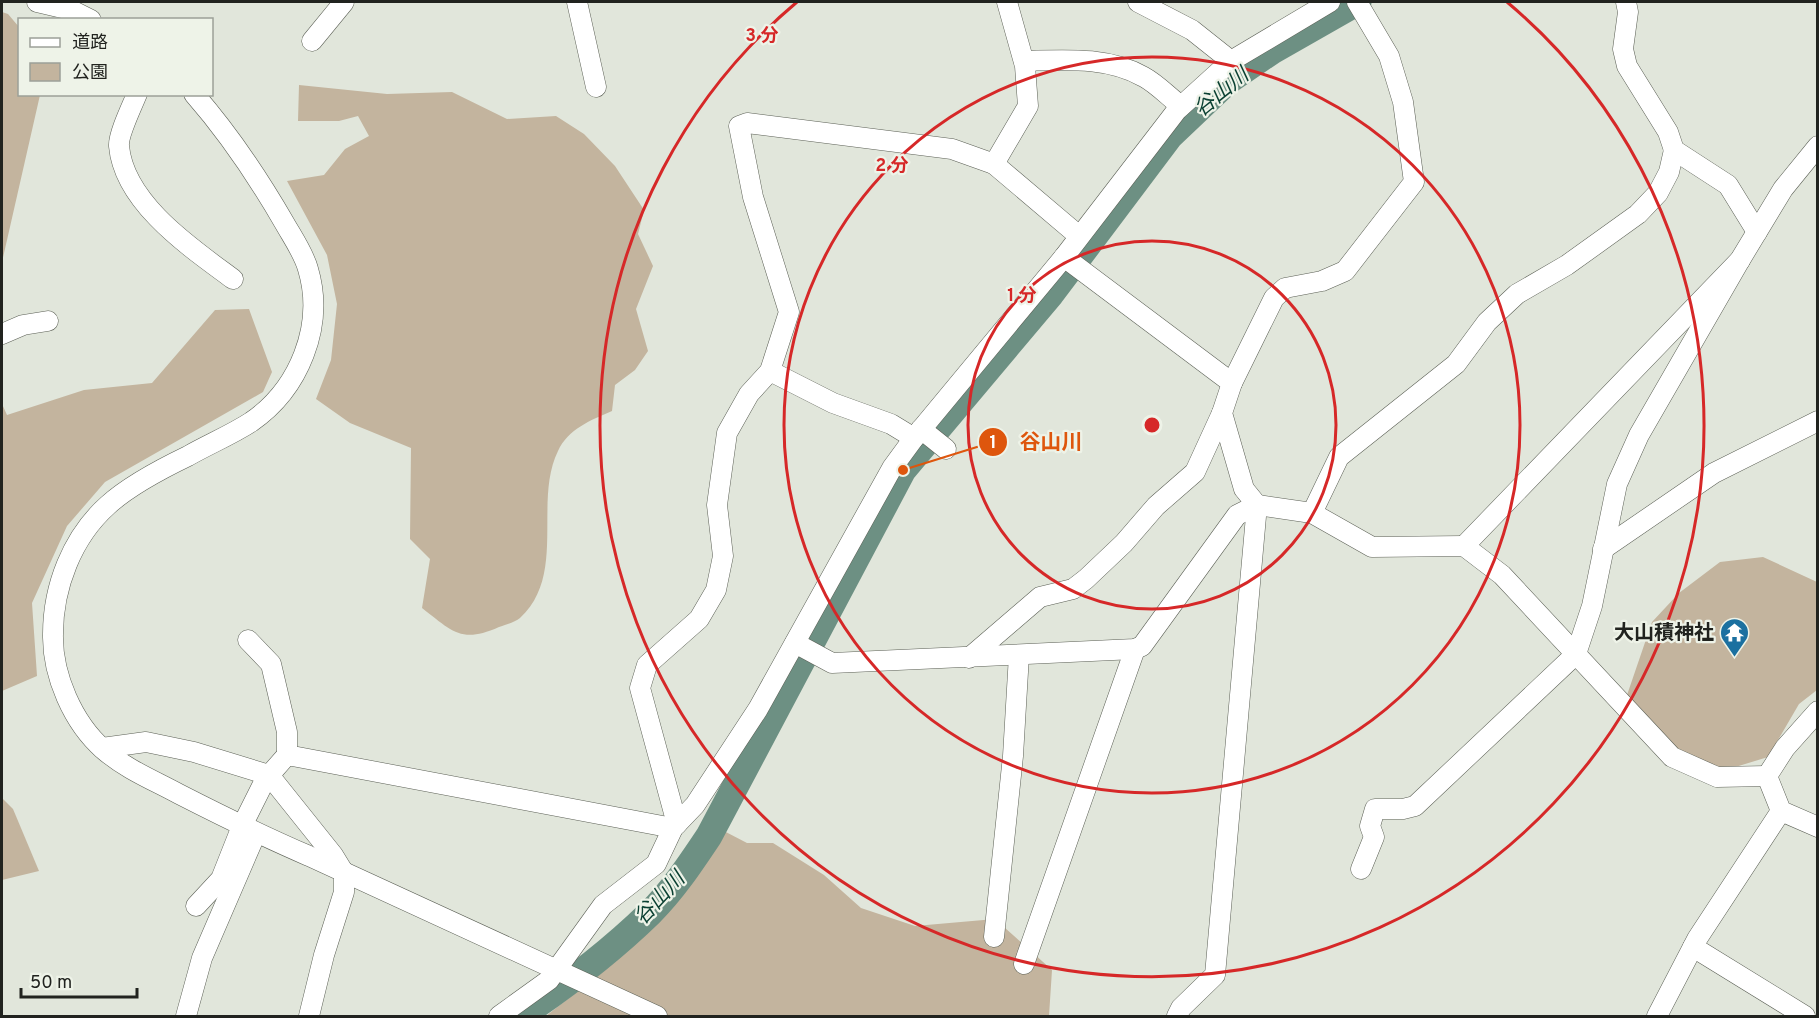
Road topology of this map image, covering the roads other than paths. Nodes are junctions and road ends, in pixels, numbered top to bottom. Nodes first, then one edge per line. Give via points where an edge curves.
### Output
1 (37, 2) edge
2 (344, 2) edge
3 (577, 2) edge
4 (1007, 2) edge
5 (1138, 2) edge
6 (1329, 2) edge
7 (1357, 2) edge
8 (1626, 2) edge
9 (87, 18) edge
10 (312, 41) dead end
11 (1024, 61) junction
12 (1231, 61) junction
13 (596, 87) dead end
14 (136, 96) edge
15 (181, 96) edge
16 (197, 99) edge
17 (1181, 106) junction
18 (1818, 146) edge
19 (1674, 150) junction
20 (993, 164) junction
21 (1757, 232) junction
22 (1079, 236) junction
23 (1064, 257) junction
24 (1740, 260) junction
25 (232, 279) dead end
26 (48, 321) dead end
27 (2, 333) edge
28 (770, 371) junction
29 (1232, 383) junction
30 (1222, 413) junction
31 (1818, 421) edge
32 (918, 433) junction
33 (946, 449) dead end
34 (1257, 506) junction
35 (1312, 513) junction
36 (1464, 546) junction
37 (1603, 549) junction
38 (248, 640) dead end
39 (795, 644) junction
40 (1135, 649) junction
41 (1576, 654) junction
42 (1019, 655) junction
43 (969, 658) junction
44 (1818, 711) edge
45 (102, 748) junction
46 (287, 755) junction
47 (269, 776) junction
48 (1767, 776) junction
49 (1781, 811) junction
50 (675, 826) junction
51 (1818, 827) edge
52 (249, 829) junction
53 (1361, 868) dead end
54 (344, 873) junction
55 (196, 906) dead end
56 (994, 937) dead end
57 (1693, 947) junction
58 (1024, 964) dead end
59 (561, 971) junction
60 (186, 1017) edge
61 (309, 1017) edge
62 (499, 1017) edge
63 (657, 1017) edge
64 (1177, 1017) edge
65 (1657, 1017) edge
66 (1805, 1017) edge

1 - 9 street
2 - 10 street
3 - 13 street
4 - 11 street
5 - 12 street via 1192,30
6 - 12 street
7 - 29 street via 1389,56 1403,102 1414,182 1345,271 1322,281 1285,288 1274,298
8 - 19 street via 1623,49 1627,66 1668,132
11 - 17 street via 1114,64 1144,77
11 - 20 street via 1028,106
12 - 17 street
14 - 25 street via 118,144 126,174 164,224
15 - 16 street via 193,110
16 - 45 street via 256,176 296,242 308,268 313,294 312,325 305,354 292,380 273,404 253,421 107,505 88,528 59,580 52,638 56,667 66,696
17 - 22 street
18 - 21 street via 1783,189
19 - 21 street via 1728,185
19 - 35 street via 1658,193 1638,213 1567,265 1517,294 1487,322 1456,364 1339,457
20 - 22 street
20 - 28 street via 952,149 747,123 739,126 753,197 789,312
21 - 24 street
22 - 23 street
23 - 29 street
23 - 32 street
24 - 36 street
24 - 37 street via 1639,435 1617,484
26 - 27 street
28 - 32 street via 833,403
28 - 50 street via 749,394 728,433 717,505 723,556 716,590 699,619 647,665 640,688
29 - 30 street
30 - 34 street via 1244,489
30 - 43 street via 1195,472 1156,506 1124,543 1073,589 1040,597
31 - 37 street via 1714,473
32 - 33 street
32 - 39 street via 892,468
34 - 35 street
34 - 40 street via 1237,514 1142,646
34 - 64 street via 1215,975 1181,1008
35 - 36 street via 1372,547
36 - 41 street via 1502,575
37 - 41 street via 1592,606
38 - 46 street via 271,664 287,732
39 - 43 street via 832,663
39 - 50 street via 758,709 694,805
40 - 42 street
40 - 58 street
41 - 48 street via 1672,757 1717,777
41 - 53 street via 1415,806 1375,809 1370,826 1374,837
42 - 43 street
42 - 56 street
44 - 48 street via 1785,748
45 - 47 street via 146,742 195,752
45 - 52 street via 130,769
46 - 47 street
46 - 50 street
47 - 52 street
47 - 54 street
48 - 49 street
49 - 51 street
49 - 57 street
50 - 59 street via 656,864 603,905
52 - 54 street
52 - 55 street via 221,879
52 - 60 street via 202,958
54 - 59 street
54 - 61 street via 343,902 324,955
57 - 65 street
57 - 66 street
59 - 62 street
59 - 63 street

